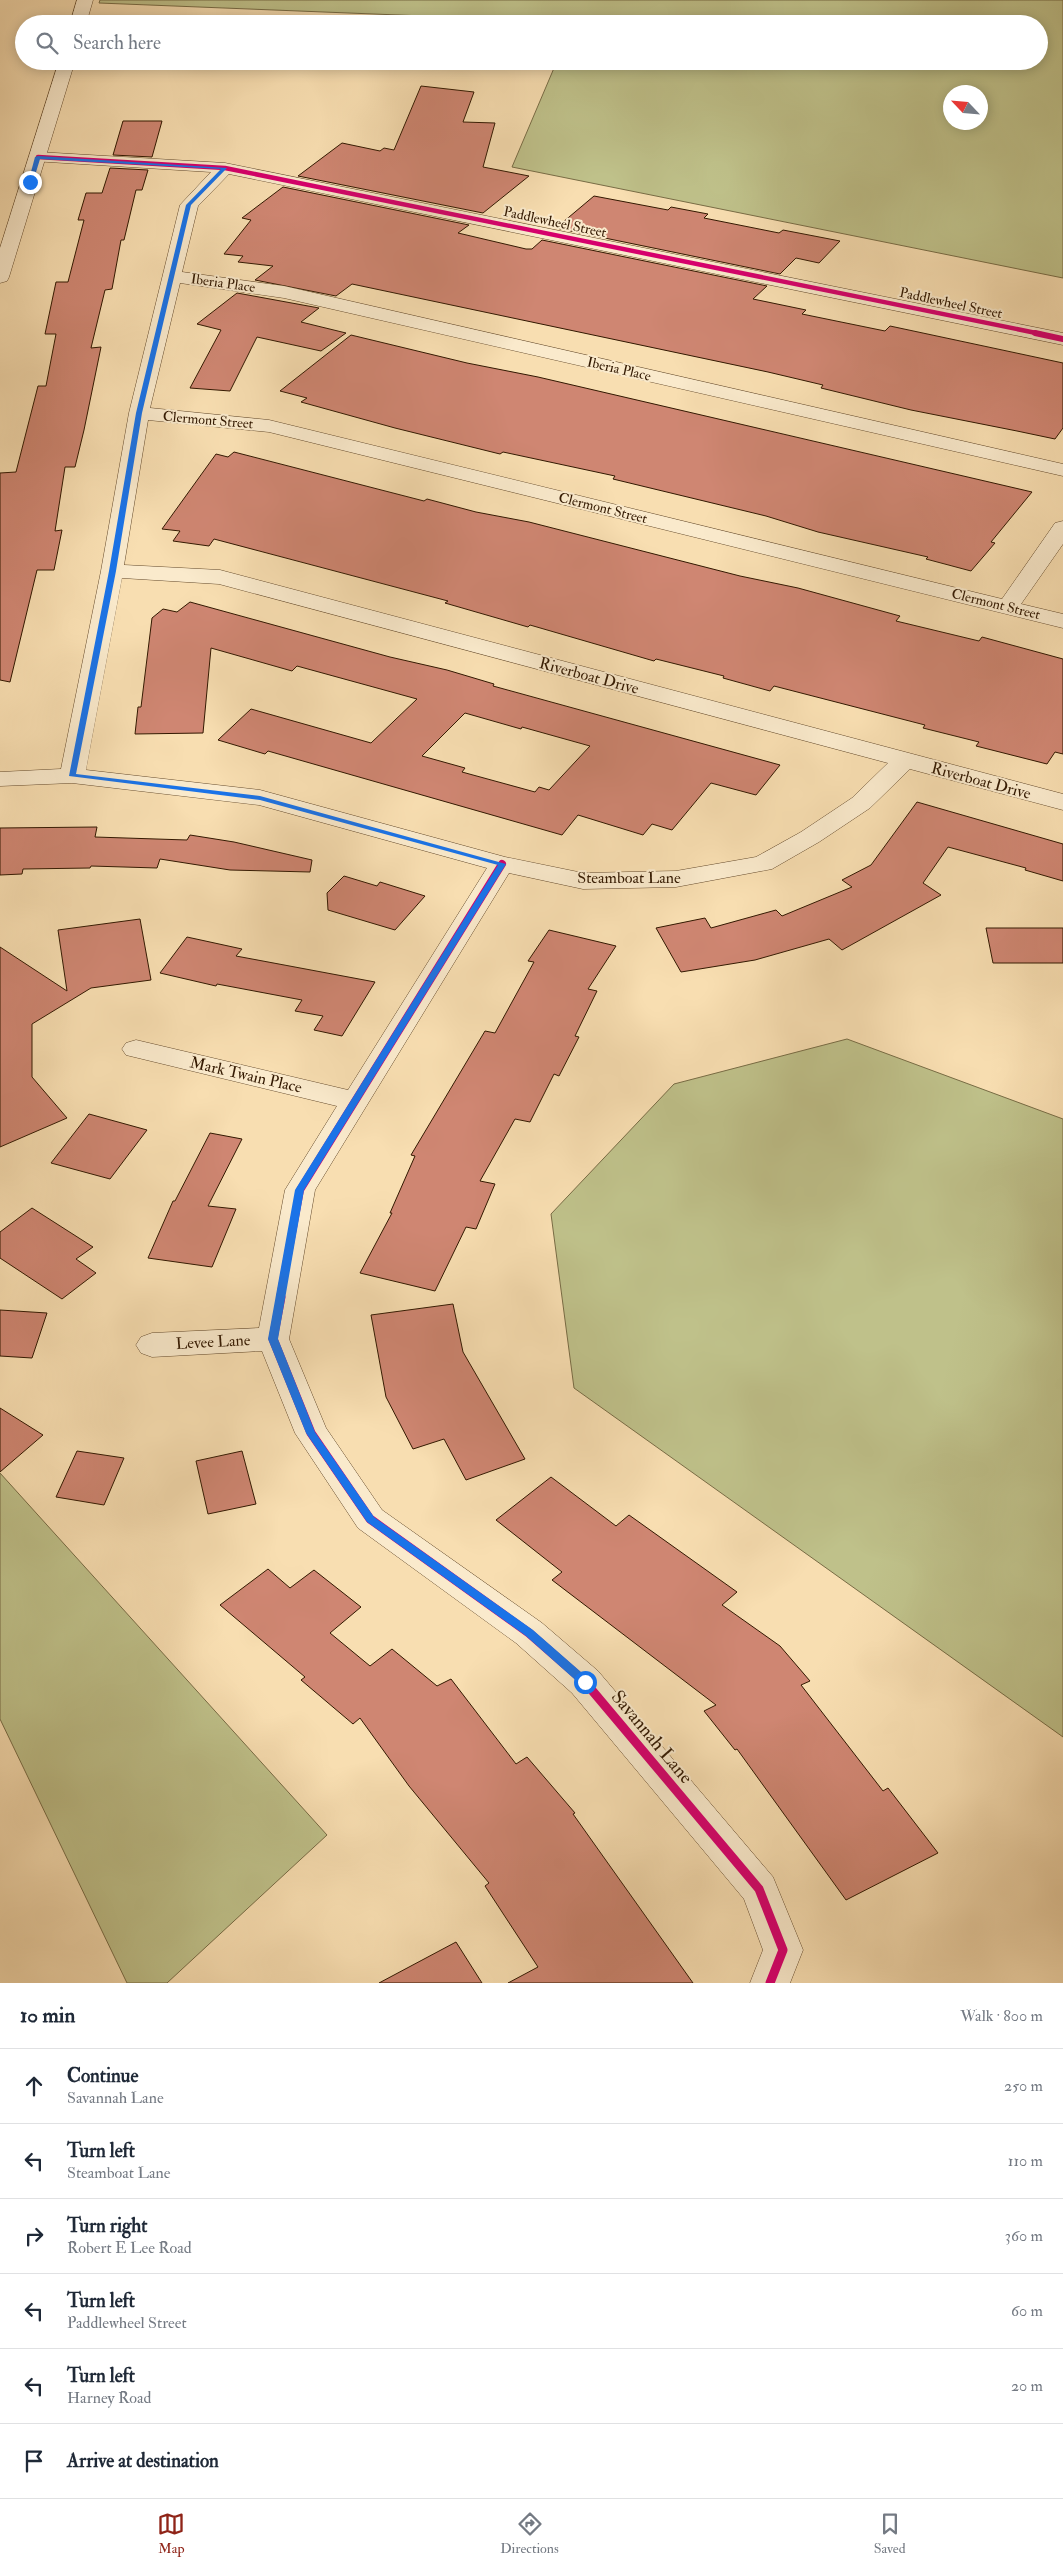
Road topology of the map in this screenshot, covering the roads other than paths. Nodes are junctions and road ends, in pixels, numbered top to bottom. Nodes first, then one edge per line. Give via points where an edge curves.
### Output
1 (84, 0) edge
2 (80, 15) edge
3 (64, 70) edge
4 (38, 157) junction
5 (225, 168) junction
6 (173, 276) junction
7 (0, 277) edge
8 (1063, 339) edge
9 (139, 413) junction
10 (1063, 470) edge
11 (1063, 528) edge
12 (112, 571) junction
13 (1008, 607) junction
14 (1063, 621) edge
15 (904, 760) junction
16 (72, 776) junction
17 (0, 780) edge
18 (1063, 802) edge
19 (502, 864) junction
20 (136, 1049) dead end
21 (355, 1101) junction
22 (273, 1339) junction
23 (152, 1344) dead end
24 (770, 1983) edge

1 - 2 street
3 - 4 street
4 - 5 street, Paddlewheel Street
4 - 7 street
5 - 6 street via 189,205
5 - 8 street, Paddlewheel Street
6 - 9 street
6 - 10 street, Iberia Place via 284,292
9 - 12 street
9 - 13 street, Clermont Street via 270,426
11 - 13 street
12 - 15 street, Riverboat Drive via 220,577
12 - 16 street
13 - 14 street, Clermont Street
15 - 18 street, Riverboat Drive
15 - 19 street, Steamboat Lane via 861,803 763,864 676,879 583,881
16 - 17 street, Steamboat Lane
16 - 19 street, Steamboat Lane via 260,798
19 - 21 street
20 - 21 street, Mark Twain Place
21 - 22 street via 300,1190
22 - 23 street, Levee Lane
22 - 24 street, Savannah Lane via 311,1433 370,1519 529,1633 585,1682 760,1889 783,1950

